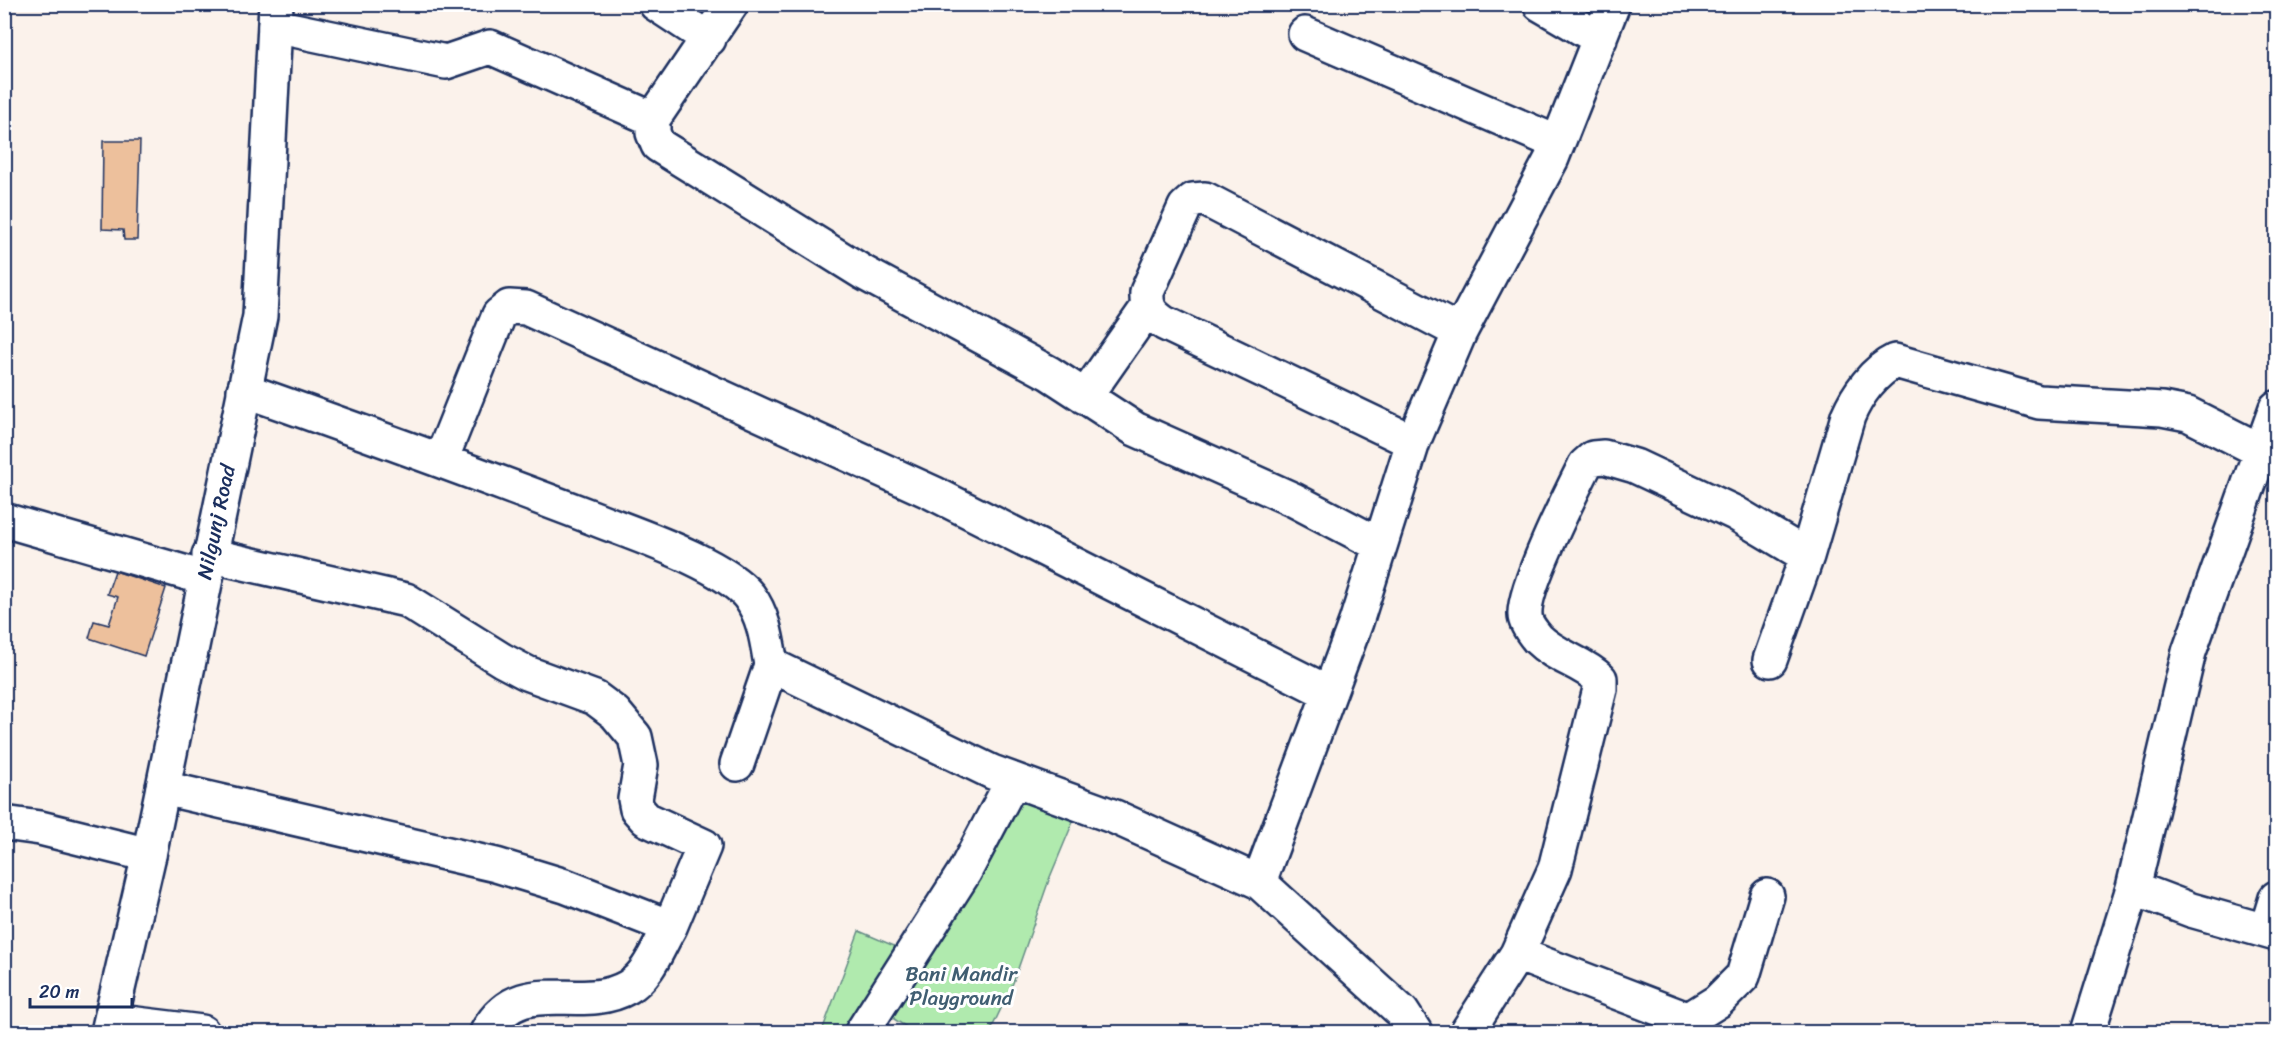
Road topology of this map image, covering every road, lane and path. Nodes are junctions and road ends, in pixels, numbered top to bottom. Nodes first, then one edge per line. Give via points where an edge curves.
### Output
1 (656, 4) edge
2 (731, 4) edge
3 (1540, 4) edge
4 (1613, 4) edge
5 (276, 15) edge
6 (1305, 34) dead end
7 (709, 39) junction
8 (1600, 39) junction
9 (653, 119) junction
10 (1558, 143) junction
11 (1148, 307) junction
12 (1460, 332) junction
13 (244, 390) junction
14 (1085, 397) junction
15 (2277, 408) edge
16 (1413, 442) junction
17 (2260, 451) junction
18 (441, 460) junction
19 (4, 520) edge
20 (1380, 545) junction
21 (1806, 556) junction
22 (207, 567) junction
23 (1770, 660) dead end
24 (771, 665) junction
25 (1329, 693) junction
26 (737, 764) dead end
27 (1013, 780) junction
28 (163, 788) junction
29 (4, 823) edge
30 (150, 855) junction
31 (1259, 882) junction
32 (2133, 888) junction
33 (1767, 896) dead end
34 (2277, 898) edge
35 (670, 927) junction
36 (2271, 932) edge
37 (1517, 954) junction
38 (110, 1027) edge
39 (202, 1032) edge
40 (487, 1032) edge
41 (862, 1032) edge
42 (1415, 1032) edge
43 (1467, 1032) edge
44 (2088, 1032) edge

1 - 7 street
2 - 7 street
3 - 8 street
4 - 8 street
5 - 9 street via 446,63 490,47
5 - 13 street, Nilgunj Road via 260,316
6 - 10 street
7 - 9 street
8 - 10 street
9 - 14 street via 658,145 864,273 1049,373
10 - 12 street
11 - 12 street via 1147,292 1185,207 1193,200 1205,199
11 - 14 street
11 - 16 street via 1164,323
12 - 16 street
13 - 18 street
13 - 22 street, Nilgunj Road
14 - 20 street via 1135,429 1273,490
15 - 17 street
16 - 20 street
17 - 21 street via 2187,414 2039,402 1895,361 1877,374 1854,402
17 - 32 street via 2189,652
18 - 24 street via 686,555 734,583 749,597 760,616
18 - 25 street via 499,315 510,307 526,308 933,493
19 - 22 street
20 - 25 street
21 - 23 street
21 - 37 street via 1735,513 1635,466 1604,457 1593,458 1585,465 1530,588 1524,613 1538,638 1563,658 1594,673 1600,679 1600,689 1555,869
22 - 28 street, Nilgunj Road
22 - 35 street via 406,600 502,660 595,698 615,713 635,737 638,747 641,765 634,799 637,809 646,819 704,846
24 - 26 street
24 - 27 street
25 - 31 street
27 - 31 street via 1115,817
27 - 41 street via 965,871
28 - 30 street, Nilgunj Road
28 - 35 street via 496,866 565,886
29 - 30 street
30 - 38 street, Nilgunj Road
31 - 42 street via 1402,1012
32 - 36 street via 2191,910
32 - 44 street
33 - 37 street via 1743,976 1718,1001 1691,1018
34 - 36 street
35 - 40 street via 644,974 628,987 591,997 516,1002 506,1008
37 - 43 street
38 - 39 street

